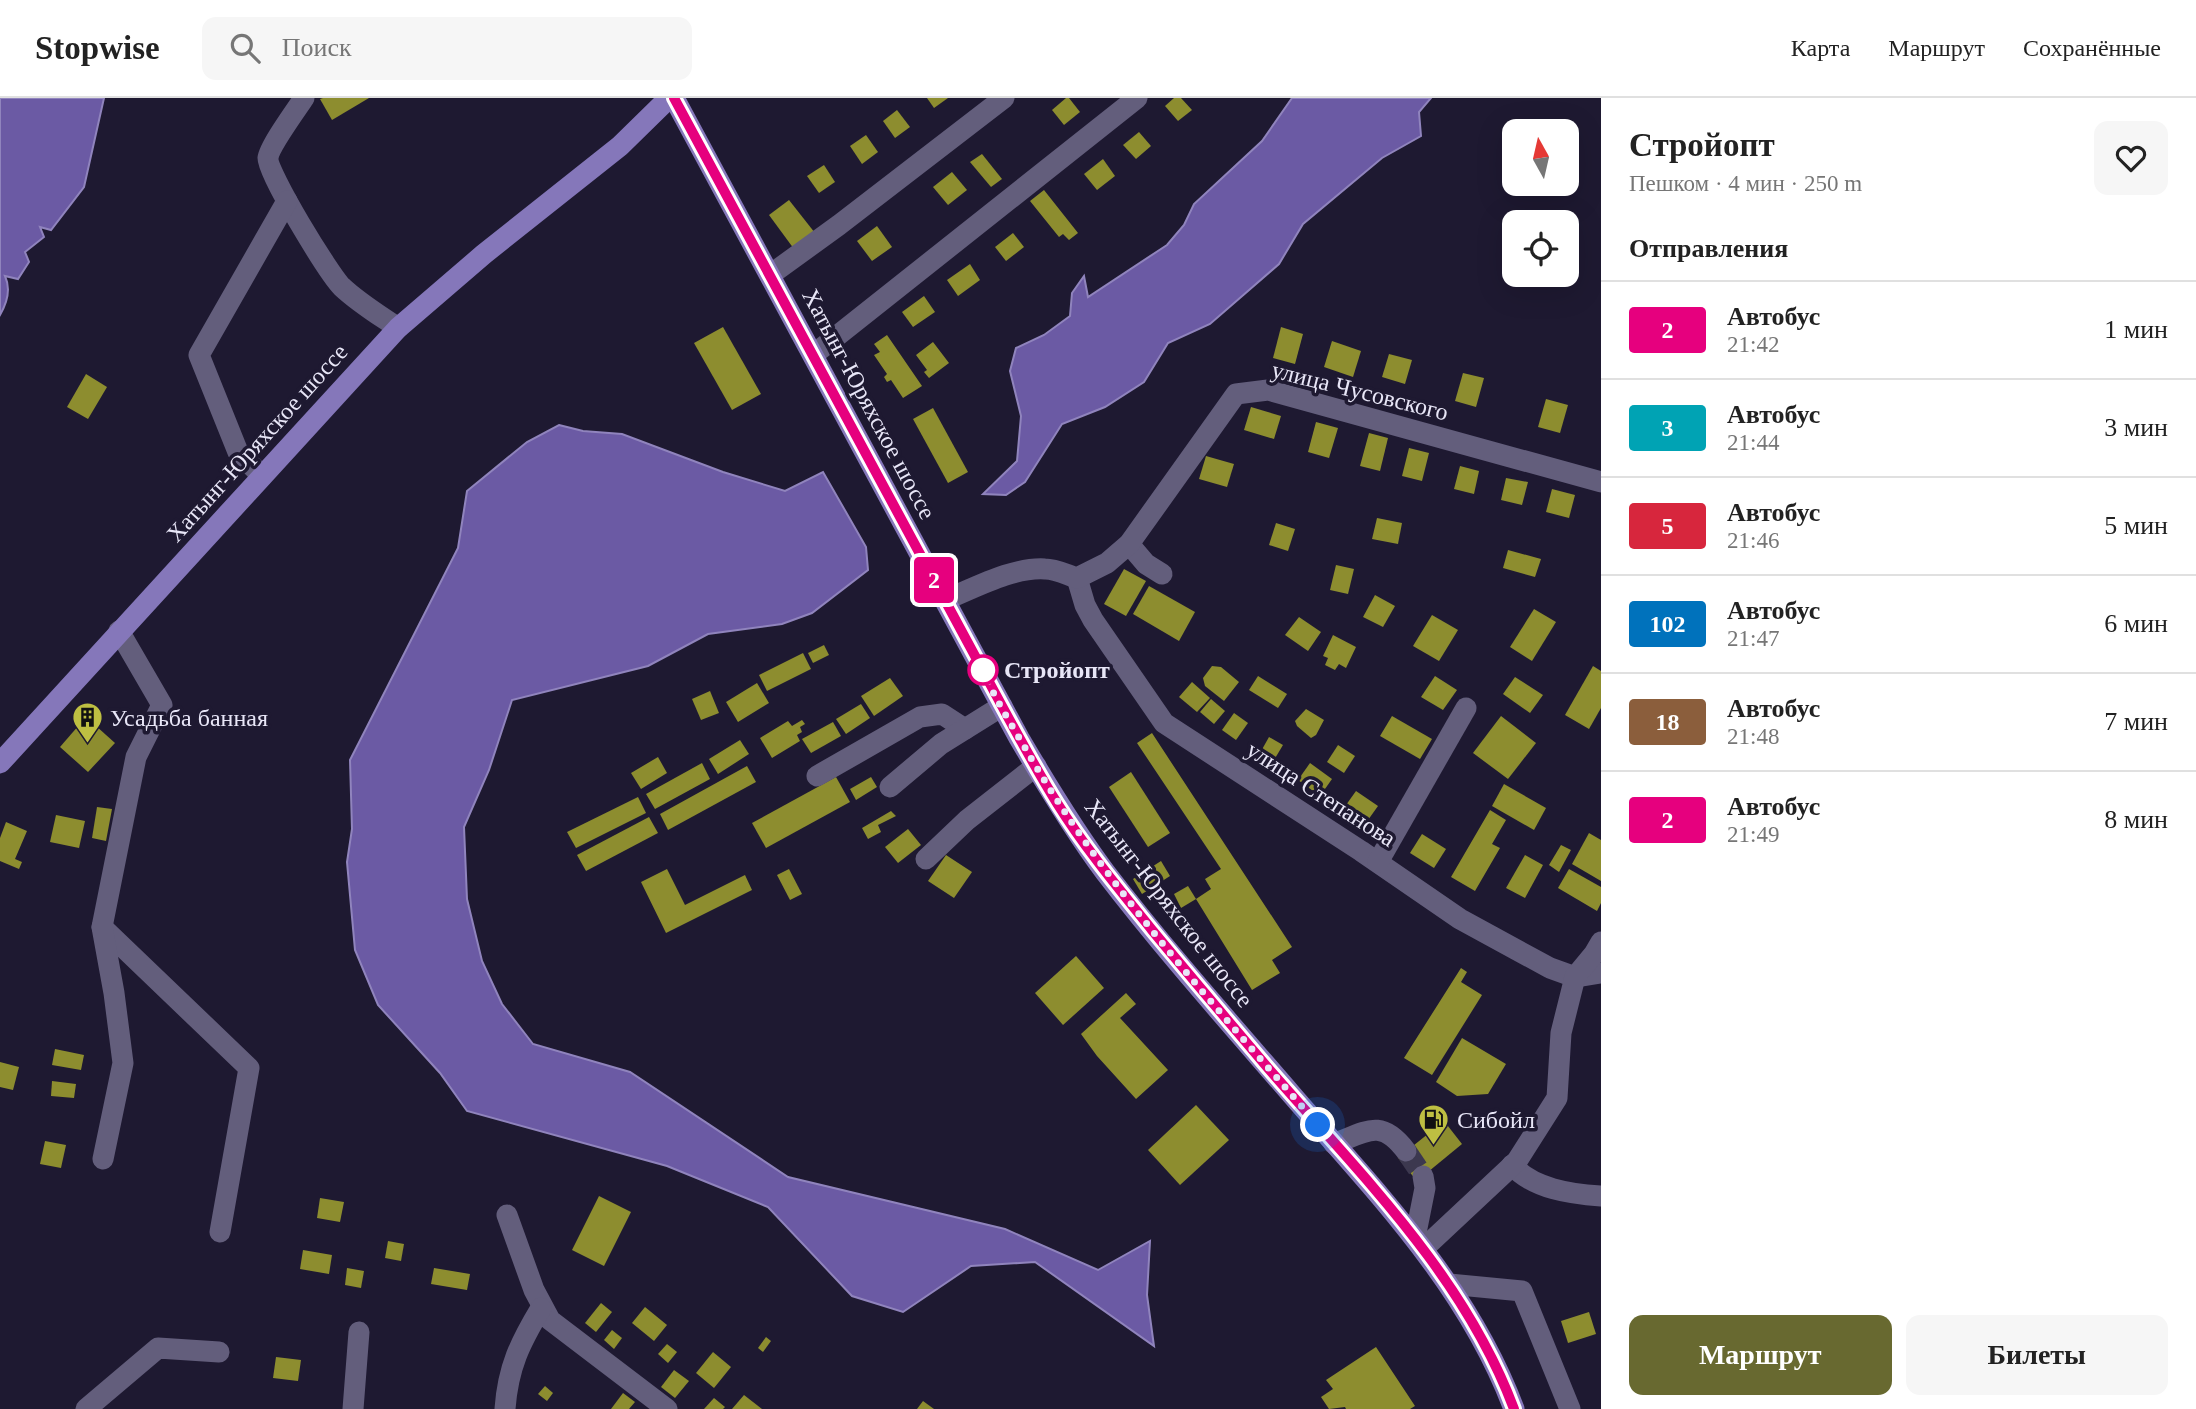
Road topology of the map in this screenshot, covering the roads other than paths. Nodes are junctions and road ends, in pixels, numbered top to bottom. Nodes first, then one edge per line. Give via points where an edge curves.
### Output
1 (303, 98) edge
2 (672, 98) edge
3 (1004, 98) edge
4 (1137, 98) edge
5 (287, 201) junction
6 (769, 275) junction
7 (398, 328) junction
8 (813, 355) junction
9 (262, 476) junction
10 (1601, 482) edge
11 (1129, 544) junction
12 (1162, 574) dead end
13 (1077, 578) junction
14 (944, 600) junction
15 (119, 631) junction
16 (1002, 706) junction
17 (1466, 708) dead end
18 (965, 729) junction
19 (0, 763) edge
20 (1036, 766) junction
21 (817, 776) dead end
22 (890, 787) dead end
23 (926, 859) dead end
24 (1378, 862) junction
25 (102, 927) junction
26 (1601, 942) edge
27 (1601, 973) edge
28 (1575, 976) junction
29 (1334, 1144) junction
30 (1406, 1151) tunnel mouth
31 (103, 1160) dead end
32 (1512, 1166) junction
33 (1423, 1176) tunnel mouth
34 (1601, 1196) edge
35 (506, 1215) dead end
36 (220, 1232) dead end
37 (1419, 1243) junction
38 (1449, 1284) junction
39 (541, 1308) junction
40 (359, 1332) dead end
41 (219, 1352) dead end
42 (86, 1409) edge
43 (353, 1409) edge
44 (505, 1409) edge
45 (667, 1409) edge
46 (1514, 1409) edge
47 (1570, 1409) edge

1 - 5 street via 268,155 269,167
2 - 6 main road, Хатынг-Юряхское шоссе
2 - 7 main road, Хатынг-Юряхское шоссе
3 - 6 street
4 - 8 street
5 - 7 street via 339,285
5 - 9 street via 199,355 238,452
6 - 8 main road, Хатынг-Юряхское шоссе
7 - 9 main road, Хатынг-Юряхское шоссе
8 - 14 main road, Хатынг-Юряхское шоссе
9 - 15 main road, Хатынг-Юряхское шоссе
10 - 11 street, улица Чусовского via 1269,390 1236,394
11 - 12 street
11 - 13 street, улица Чусовского via 1107,563
13 - 14 street via 1033,569
13 - 24 street, улица Степанова via 1093,620 1164,723
14 - 16 main road, Хатынг-Юряхское шоссе
15 - 19 main road, Хатынг-Юряхское шоссе
15 - 25 street via 162,705 136,757
16 - 18 street
16 - 20 main road, Хатынг-Юряхское шоссе
17 - 24 street
18 - 21 street via 942,714 920,717
18 - 22 street
20 - 23 street
20 - 29 main road, Хатынг-Юряхское шоссе via 1105,872
24 - 28 street, улица Степанова via 1460,919 1550,968
25 - 31 street via 123,1063
25 - 36 street via 248,1068
26 - 28 street
27 - 28 street, улица Степанова
28 - 32 street via 1561,1032 1557,1098
29 - 30 street via 1370,1130 1387,1131
29 - 37 main road, Хатынг-Юряхское шоссе
32 - 34 street via 1570,1194
32 - 37 street
33 - 37 street
35 - 39 street
37 - 38 main road, Хатынг-Юряхское шоссе
38 - 46 main road, Хатынг-Юряхское шоссе via 1483,1339
38 - 47 street via 1522,1292
39 - 44 street via 513,1362
39 - 45 street via 566,1334
40 - 43 street
41 - 42 street via 158,1348

